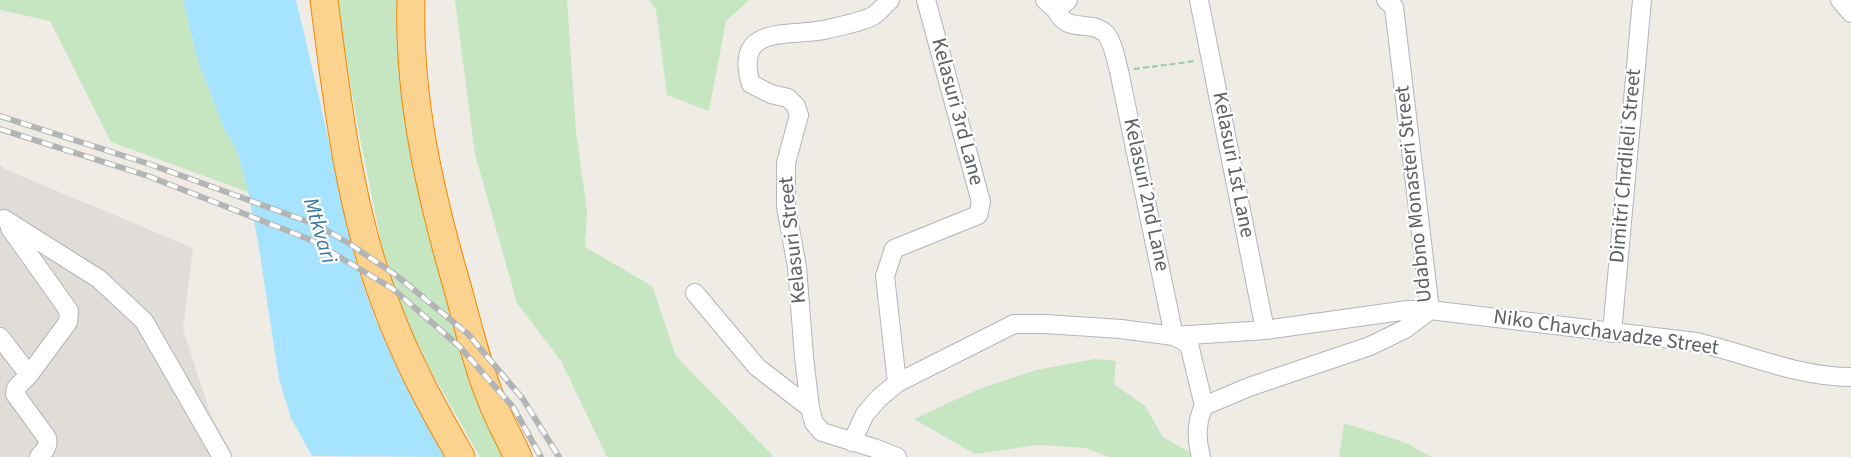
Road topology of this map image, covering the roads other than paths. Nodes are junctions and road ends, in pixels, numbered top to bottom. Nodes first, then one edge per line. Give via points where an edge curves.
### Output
1 (324, 0) edge
2 (411, 0) edge
3 (890, 0) edge
4 (926, 0) edge
5 (1199, 0) edge
6 (1386, 0) edge
7 (1642, 0) edge
8 (1840, 0) edge
9 (1057, 3) edge
10 (1851, 13) edge
11 (2, 217) edge
12 (695, 293) dead end
13 (1430, 310) junction
14 (1265, 330) junction
15 (1612, 333) junction
16 (1174, 336) junction
17 (0, 337) edge
18 (29, 375) junction
19 (1851, 377) edge
20 (897, 383) junction
21 (1204, 406) junction
22 (810, 408) junction
23 (852, 442) junction
24 (39, 457) edge
25 (222, 457) edge
26 (461, 457) edge
27 (518, 457) edge
28 (897, 457) edge
29 (1201, 457) edge

1 - 26 highway via 338,106 366,241 384,302 419,385
2 - 27 highway via 413,78 444,242 492,402
3 - 22 street, Kelasuri Street via 873,16 825,30 772,35 757,42 750,53 747,70 751,84 788,98 799,115 786,163 786,207 798,267
4 - 20 street, Kelasuri 3rd Lane via 981,202 978,215 894,249 885,276
5 - 14 street, Kelasuri 1st Lane
6 - 13 street, Udabno Monasteri Street via 1394,8
7 - 15 street, Dimitri Chrdileli Street
8 - 10 street
9 - 16 street, Kelasuri 2nd Lane via 1061,20 1108,36 1119,71
11 - 18 street via 70,316
11 - 25 street via 99,279 144,321
12 - 22 street via 757,367
13 - 14 street, Niko Chavchavadze Street
13 - 15 street, Niko Chavchavadze Street
13 - 21 street, Udabno Monasteri Street via 1406,329 1370,346
14 - 16 street, Niko Chavchavadze Street
15 - 19 street, Niko Chavchavadze Street via 1696,342 1791,369 1827,377
16 - 20 street, Niko Chavchavadze Street via 1121,329 1014,324
16 - 21 street, Kelasuri 2nd Lane via 1189,344
17 - 18 street
18 - 24 street via 15,394 47,438 47,448
20 - 23 street, Niko Chavchavadze Street via 865,414
21 - 29 street via 1198,419
22 - 23 street, Kelasuri Street via 814,423 822,432
23 - 28 street

